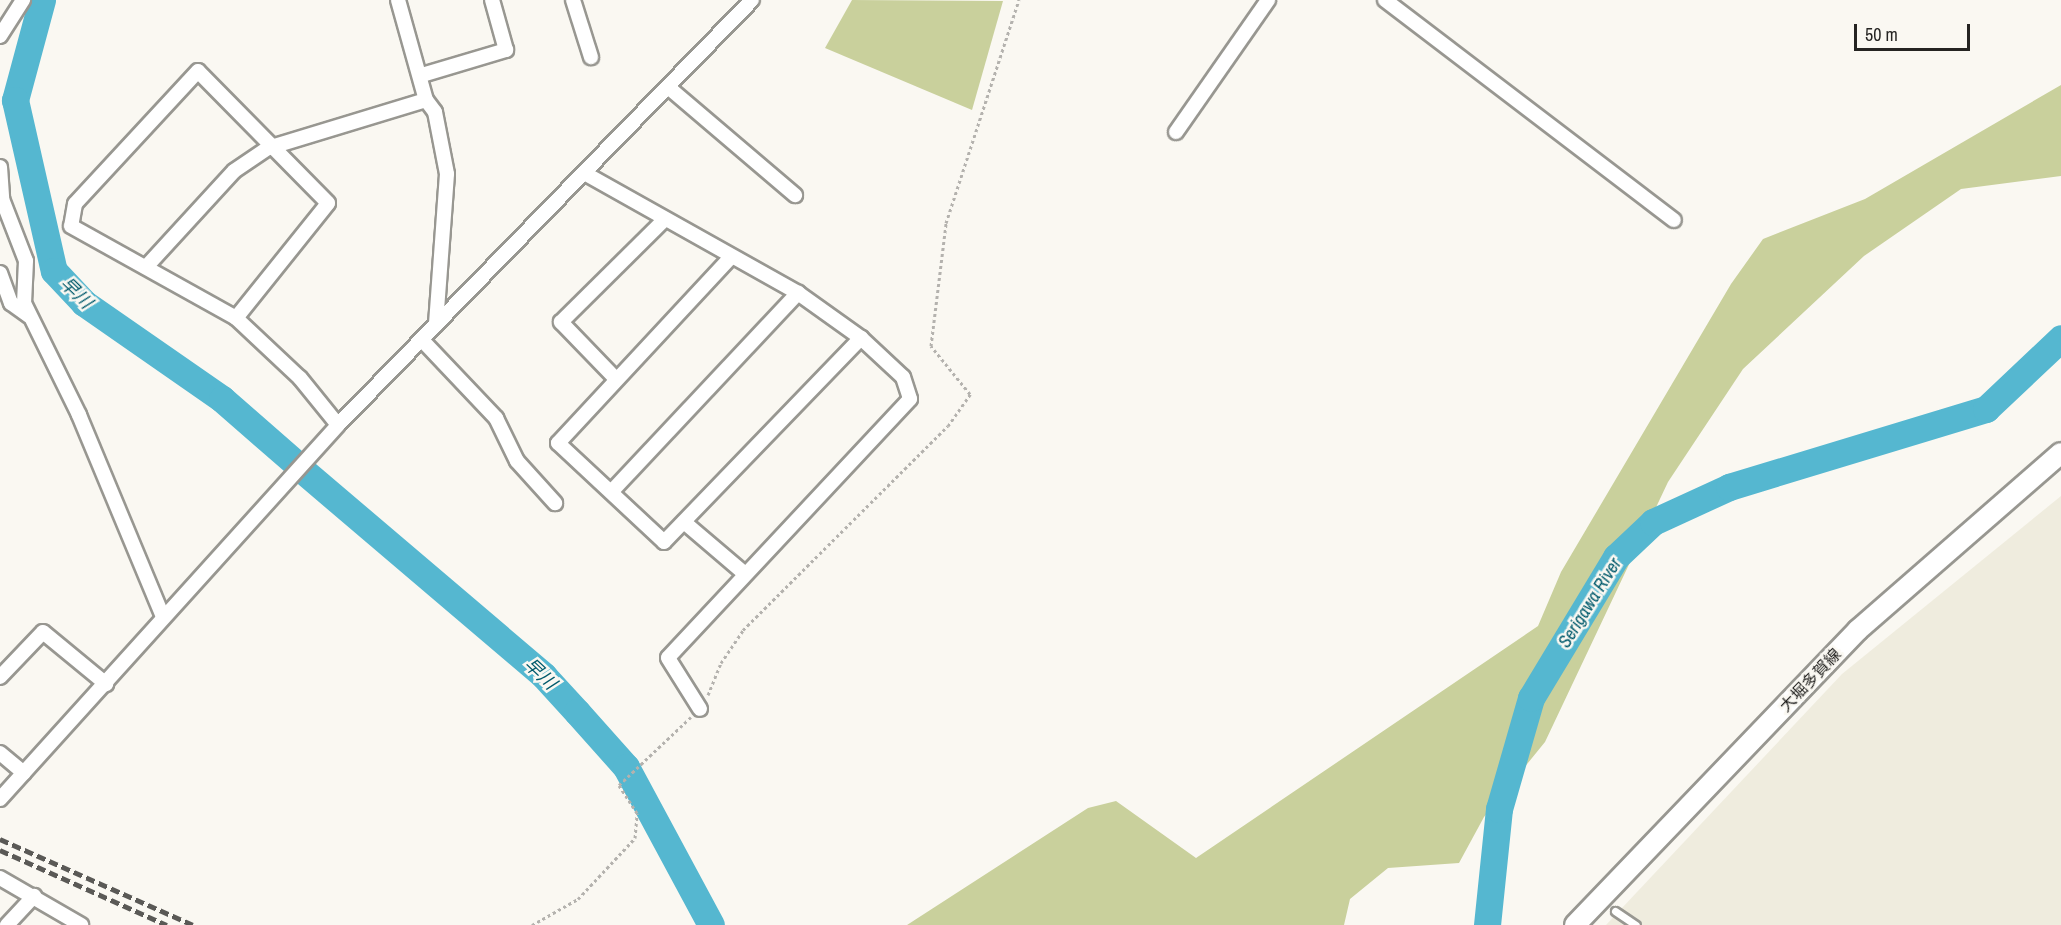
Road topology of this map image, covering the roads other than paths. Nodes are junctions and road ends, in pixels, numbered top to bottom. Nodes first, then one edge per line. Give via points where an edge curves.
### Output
1 (23, 0) edge
2 (398, 0) edge
3 (492, 0) edge
4 (573, 0) edge
5 (752, 0) edge
6 (1269, 0) edge
7 (1385, 0) edge
8 (0, 36) edge
9 (591, 57) dead end
10 (422, 75) junction
11 (668, 87) junction
12 (426, 100) junction
13 (1176, 132) dead end
14 (268, 148) junction
15 (0, 166) edge
16 (586, 174) junction
17 (795, 195) dead end
18 (665, 219) junction
19 (1674, 220) dead end
20 (732, 257) junction
21 (146, 267) junction
22 (0, 273) edge
23 (798, 294) junction
24 (31, 317) junction
25 (236, 318) junction
26 (436, 325) junction
27 (861, 338) junction
28 (422, 340) junction
29 (615, 378) junction
30 (338, 425) junction
31 (2061, 453) edge
32 (612, 492) junction
33 (555, 503) dead end
34 (684, 522) junction
35 (745, 574) junction
36 (162, 614) junction
37 (0, 677) edge
38 (106, 684) junction
39 (700, 709) road end
40 (0, 753) edge
41 (24, 773) junction
42 (0, 799) edge
43 (0, 878) edge
44 (34, 896) junction
45 (1615, 911) dead end
46 (7, 925) edge
47 (81, 925) edge
48 (1575, 925) edge
49 (1636, 925) edge

1 - 8 street
2 - 10 street
3 - 10 street via 506,50
4 - 9 street
5 - 11 street
6 - 13 street
7 - 19 street
10 - 12 street
11 - 16 street
11 - 17 street
12 - 14 street
12 - 26 street via 435,112 447,174
14 - 21 street via 234,171
14 - 21 street via 198,71 75,204 71,226
14 - 25 street via 328,203
15 - 24 street via 2,199 26,261 24,303
16 - 18 street
16 - 26 street
18 - 20 street
18 - 29 street via 561,322
20 - 23 street
20 - 29 street
21 - 25 street
22 - 24 street via 11,303
23 - 27 street
23 - 32 street
24 - 36 street
25 - 30 street via 300,378
26 - 28 street
27 - 34 street
27 - 35 street via 903,377 910,399
28 - 30 street
28 - 33 street via 496,418 517,462
29 - 32 street via 558,443
30 - 36 street via 196,585
31 - 48 main road, 大堀多賀線 via 1858,630
32 - 34 street via 664,542
34 - 35 street
35 - 39 street via 668,658
36 - 38 street
37 - 38 street via 42,632
38 - 41 street
40 - 41 street
41 - 42 street
43 - 44 street
44 - 46 street
44 - 47 street
45 - 49 lane

